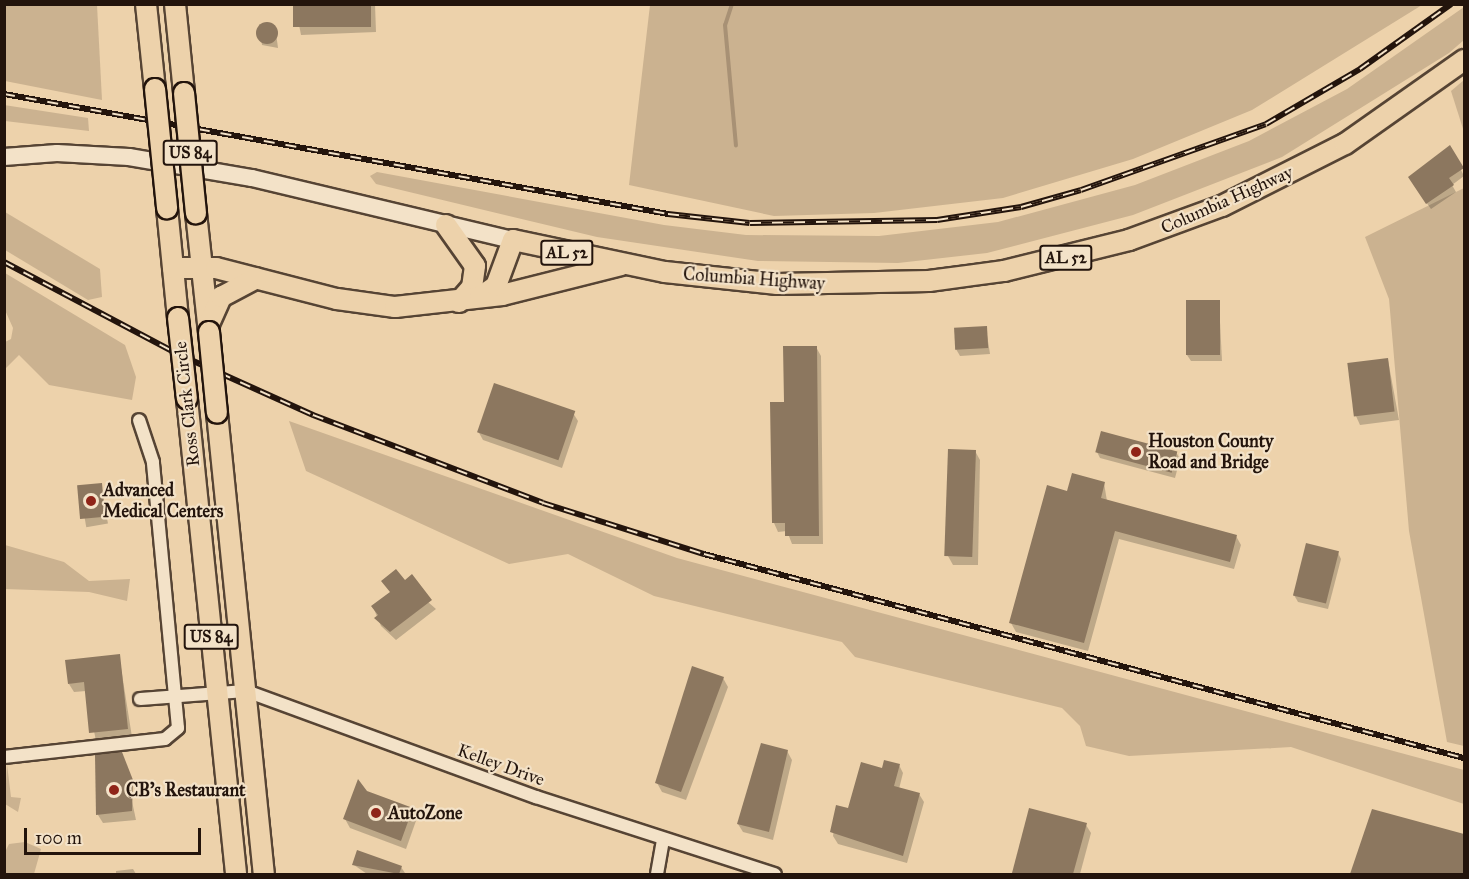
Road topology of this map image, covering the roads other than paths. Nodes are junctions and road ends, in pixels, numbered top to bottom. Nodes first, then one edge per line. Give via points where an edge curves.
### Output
1 (146, 4) edge
2 (175, 4) edge
3 (1464, 60) edge
4 (4, 157) edge
5 (446, 225) junction
6 (513, 240) junction
7 (621, 265) junction
8 (202, 266) junction
9 (173, 268) junction
10 (256, 278) junction
11 (468, 300) junction
12 (209, 329) junction
13 (139, 420) dead end
14 (216, 689) junction
15 (246, 691) junction
16 (177, 694) junction
17 (140, 699) dead end
18 (4, 757) edge
19 (663, 841) junction
20 (236, 874) edge
21 (264, 874) edge
22 (657, 874) edge
23 (775, 874) edge

1 - 9 main road, Ross Clark Circle / US 84, bridge
2 - 8 main road, Ross Clark Circle / US 84, bridge
3 - 7 main road, Columbia Highway / AL 52 via 1345,144 1275,182 1180,223 1042,264 929,281 829,285 721,280
4 - 5 main road, Columbia Highway / AL 52 via 57,153 129,157 252,178
5 - 6 main road, Columbia Highway / AL 52
5 - 11 main road via 475,266
6 - 7 main road, Columbia Highway / AL 52
6 - 11 main road via 496,286
7 - 11 main road
8 - 9 main road
8 - 10 main road
8 - 12 main road, Ross Clark Circle / US 84
9 - 14 main road, Ross Clark Circle / US 84, bridge
10 - 11 main road via 368,304
10 - 12 main road via 221,297
12 - 15 main road, Ross Clark Circle / US 84, bridge
13 - 16 street via 153,462
14 - 15 street, Kelley Drive
14 - 16 street, Kelley Drive
14 - 20 main road, Ross Clark Circle / US 84
15 - 19 street, Kelley Drive
15 - 21 main road, Ross Clark Circle / US 84
16 - 17 street, Kelley Drive
16 - 18 street via 179,722 171,737
19 - 22 street
19 - 23 street, Kelley Drive

